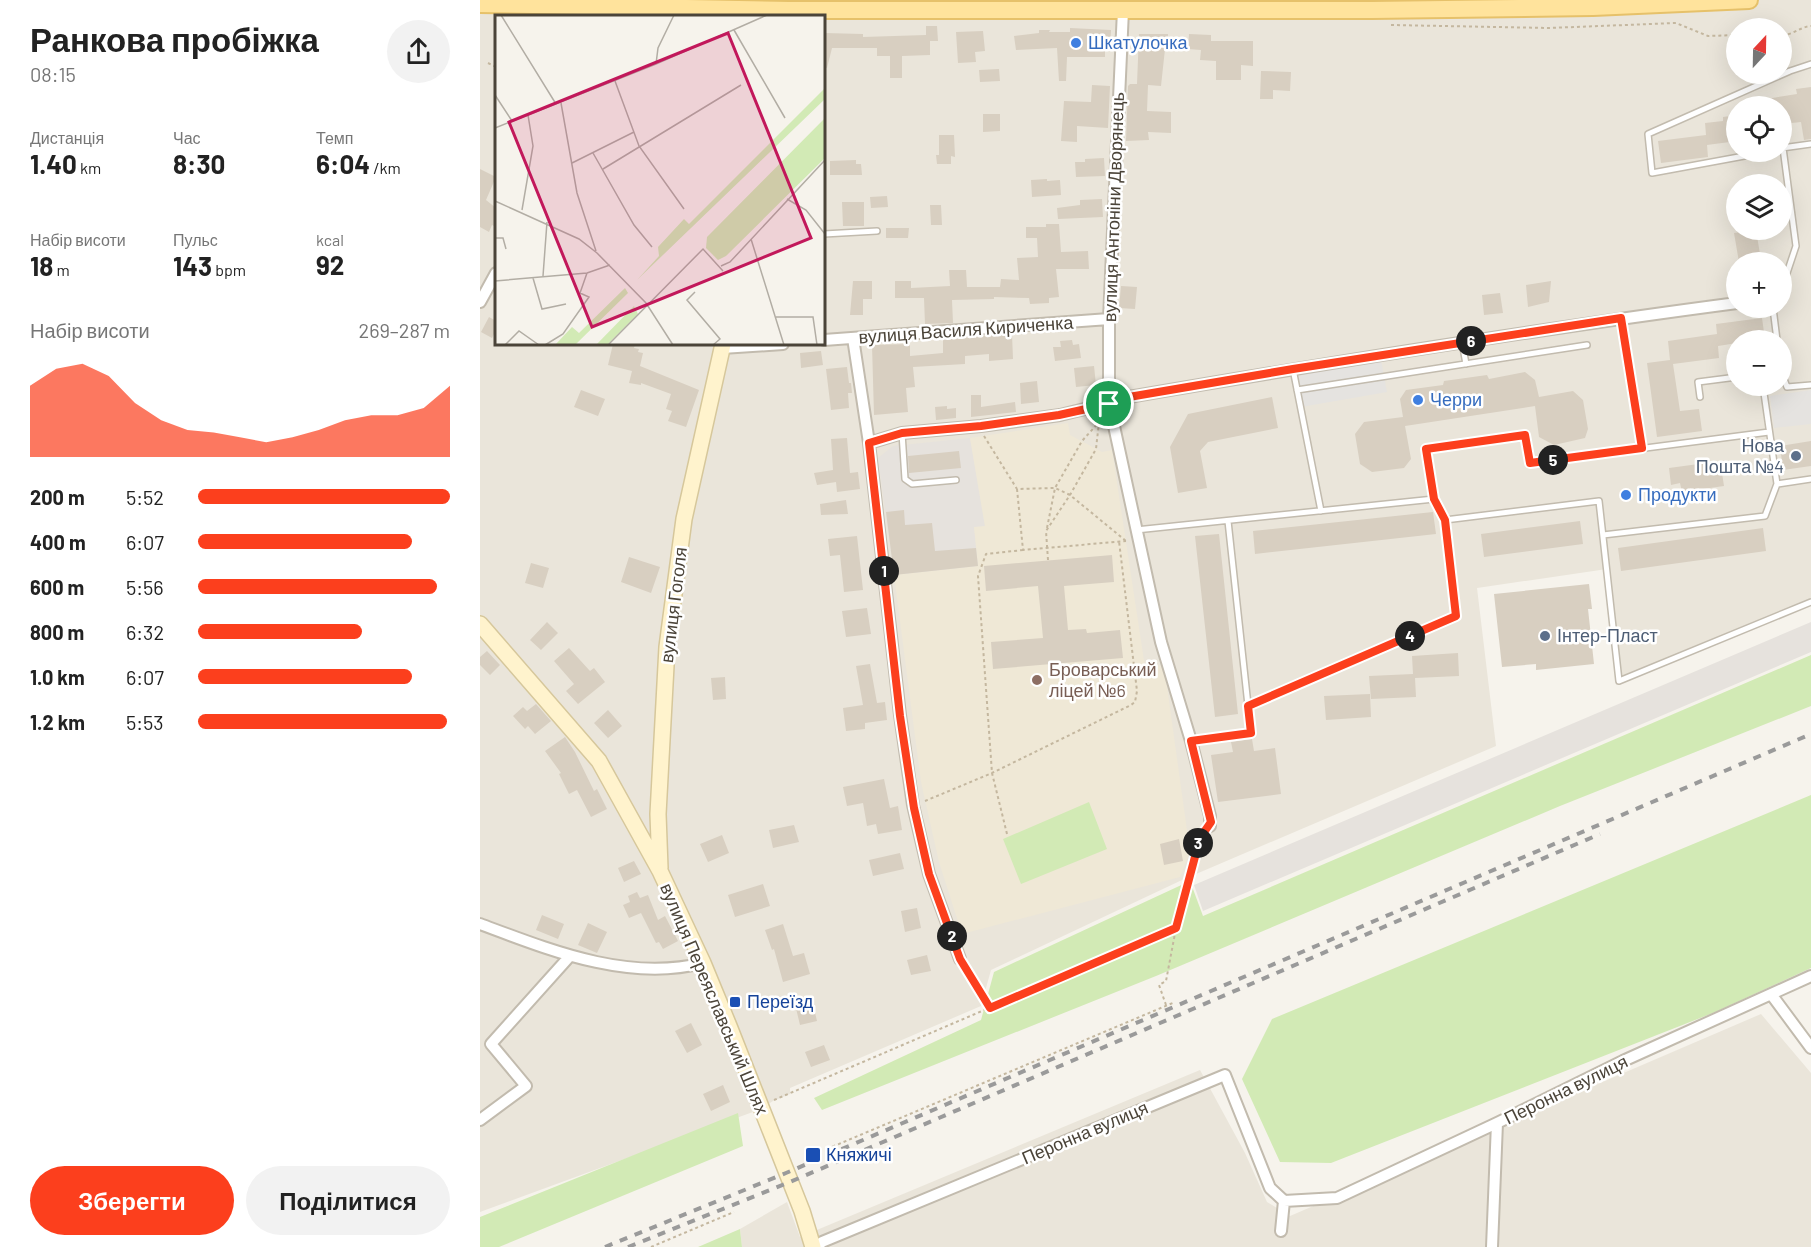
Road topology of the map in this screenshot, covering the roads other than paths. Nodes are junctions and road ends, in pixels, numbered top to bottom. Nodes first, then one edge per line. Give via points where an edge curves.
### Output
1 (1749, 0) edge
2 (497, 2) edge
3 (480, 4) edge
4 (764, 5) edge
5 (1092, 5) edge
6 (1168, 5) edge
7 (1371, 5) edge
8 (1123, 10) junction
9 (592, 11) edge
10 (788, 13) edge
11 (1811, 64) edge
12 (1734, 96) edge
13 (1726, 99) edge
14 (1811, 144) edge
15 (1792, 147) edge
16 (1726, 159) edge
17 (1785, 162) edge
18 (877, 231) dead end
19 (825, 234) edge
20 (1792, 258) edge
21 (495, 275) edge
22 (480, 302) edge
23 (1726, 304) edge
24 (1109, 318) junction
25 (1621, 318) junction
26 (853, 338) junction
27 (825, 340) edge
28 (1462, 342) junction
29 (753, 345) edge
30 (1587, 345) dead end
31 (723, 346) edge
32 (1466, 364) junction
33 (1293, 369) junction
34 (1726, 378) edge
35 (1811, 385) edge
36 (1792, 387) edge
37 (1297, 390) junction
38 (1764, 396) edge
39 (1700, 398) dead end
40 (1109, 404) junction
41 (1769, 432) junction
42 (902, 433) junction
43 (869, 443) junction
44 (1642, 448) junction
45 (1811, 479) edge
46 (956, 480) dead end
47 (1777, 484) junction
48 (1434, 499) junction
49 (1321, 511) junction
50 (1228, 520) junction
51 (1445, 520) junction
52 (1137, 535) junction
53 (1603, 535) junction
54 (1811, 602) edge
55 (480, 624) edge
56 (1248, 706) junction
57 (1191, 741) junction
58 (1210, 826) road end
59 (660, 871) junction
60 (480, 924) edge
61 (569, 957) junction
62 (960, 959) road end
63 (703, 963) junction
64 (1811, 976) edge
65 (1771, 994) junction
66 (1811, 1047) edge
67 (480, 1120) edge
68 (1497, 1123) junction
69 (1284, 1201) junction
70 (1281, 1231) dead end
71 (815, 1247) edge
72 (1492, 1247) edge

1 - 7 main road via 1593,7
2 - 3 main road
2 - 9 main road
4 - 9 main road
4 - 10 main road
5 - 8 main road
5 - 10 main road
6 - 7 main road
6 - 8 main road
8 - 24 street, вулиця Антоніни Дворянець
11 - 12 lane
13 - 16 lane via 1648,134 1652,173
14 - 15 lane
17 - 20 lane via 1796,246
18 - 19 lane
21 - 22 street
23 - 25 street
24 - 26 street, вулиця Василя Кириченка
24 - 40 street, вулиця Антоніни Дворянець
25 - 28 street
25 - 44 lane
26 - 27 street, вулиця Василя Кириченка
26 - 43 street
28 - 32 lane
28 - 33 street
29 - 31 street
30 - 32 lane
31 - 59 street, вулиця Гоголя via 684,519 667,647 658,814
32 - 37 lane
33 - 37 lane
33 - 40 street via 1123,398
34 - 39 lane via 1698,382
35 - 36 lane
37 - 49 lane
38 - 41 lane
40 - 42 street via 981,426
40 - 52 street, вулиця Антоніни Дворянець
41 - 44 lane
41 - 47 lane
42 - 43 street
42 - 46 lane via 905,479 912,484
43 - 62 street via 914,805 929,874
44 - 48 lane via 1530,463 1525,435 1426,449
45 - 47 lane
47 - 53 lane via 1764,516
48 - 49 lane
48 - 51 lane
49 - 50 lane
50 - 52 lane
50 - 56 lane
51 - 53 lane via 1599,501
51 - 56 lane via 1456,616
52 - 57 street, вулиця Антоніни Дворянець via 1161,642
53 - 54 lane via 1619,681
55 - 59 street, вулиця Переяславський Шлях via 599,761
56 - 57 lane via 1251,733
57 - 58 street, вулиця Антоніни Дворянець
59 - 63 street, вулиця Переяславський Шлях
60 - 61 street
61 - 63 street via 623,966 679,969
61 - 67 street via 491,1044 526,1086
63 - 71 street, вулиця Переяславський Шлях
64 - 65 street, Перонна вулиця
65 - 66 street
65 - 68 street, Перонна вулиця
68 - 69 street, Перонна вулиця via 1337,1198
68 - 72 street
69 - 70 street
69 - 71 street, Перонна вулиця via 1270,1188 1224,1075

